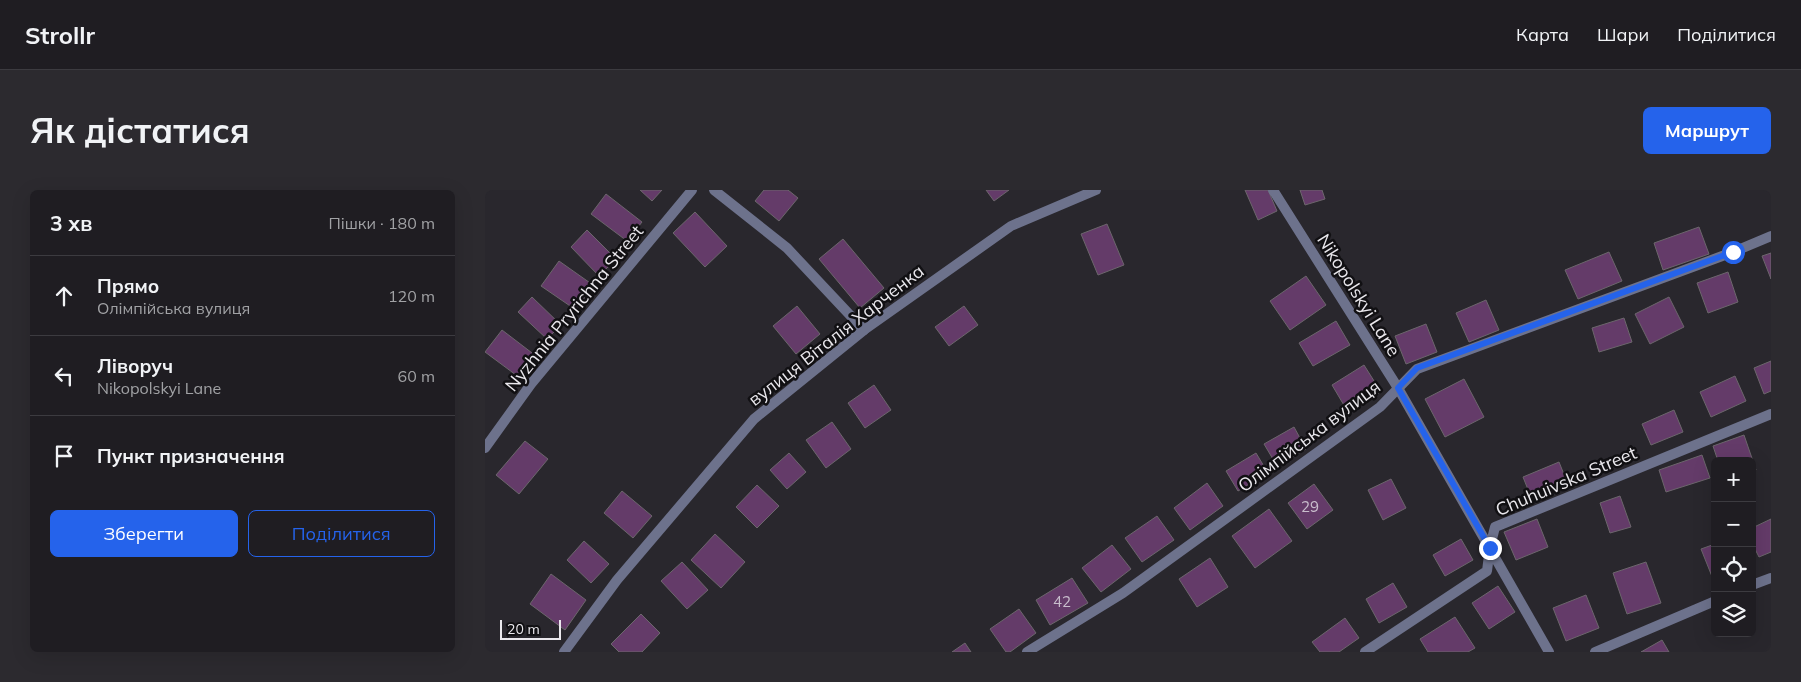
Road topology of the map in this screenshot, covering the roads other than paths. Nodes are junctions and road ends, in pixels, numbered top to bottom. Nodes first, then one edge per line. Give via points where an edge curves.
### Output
1 (692, 190) edge
2 (714, 190) edge
3 (1097, 190) edge
4 (1273, 190) edge
5 (1771, 236) edge
6 (864, 330) junction
7 (1398, 388) junction
8 (1771, 414) edge
9 (485, 448) edge
10 (1490, 548) junction
11 (1771, 578) edge
12 (1756, 584) edge
13 (1711, 603) edge
14 (564, 652) edge
15 (1027, 652) edge
16 (1365, 652) edge
17 (1549, 652) edge
18 (1595, 652) edge

1 - 9 street, Nyzhnia Pryrichna Street via 531,384
2 - 6 street via 787,248
3 - 6 street, вулиця Віталія Харченка via 1011,226
4 - 7 street, Nikopolskyi Lane
5 - 7 street, Олімпійська вулиця via 1417,368
6 - 14 street, вулиця Віталія Харченка via 754,419 617,580
7 - 10 street, Nikopolskyi Lane
7 - 15 street, Олімпійська вулиця via 1380,407 1123,593
8 - 10 street, Chuhuivska Street via 1495,526
10 - 16 street, Chuhuivska Street via 1487,571
10 - 17 street, Nikopolskyi Lane
11 - 12 street
13 - 18 street

